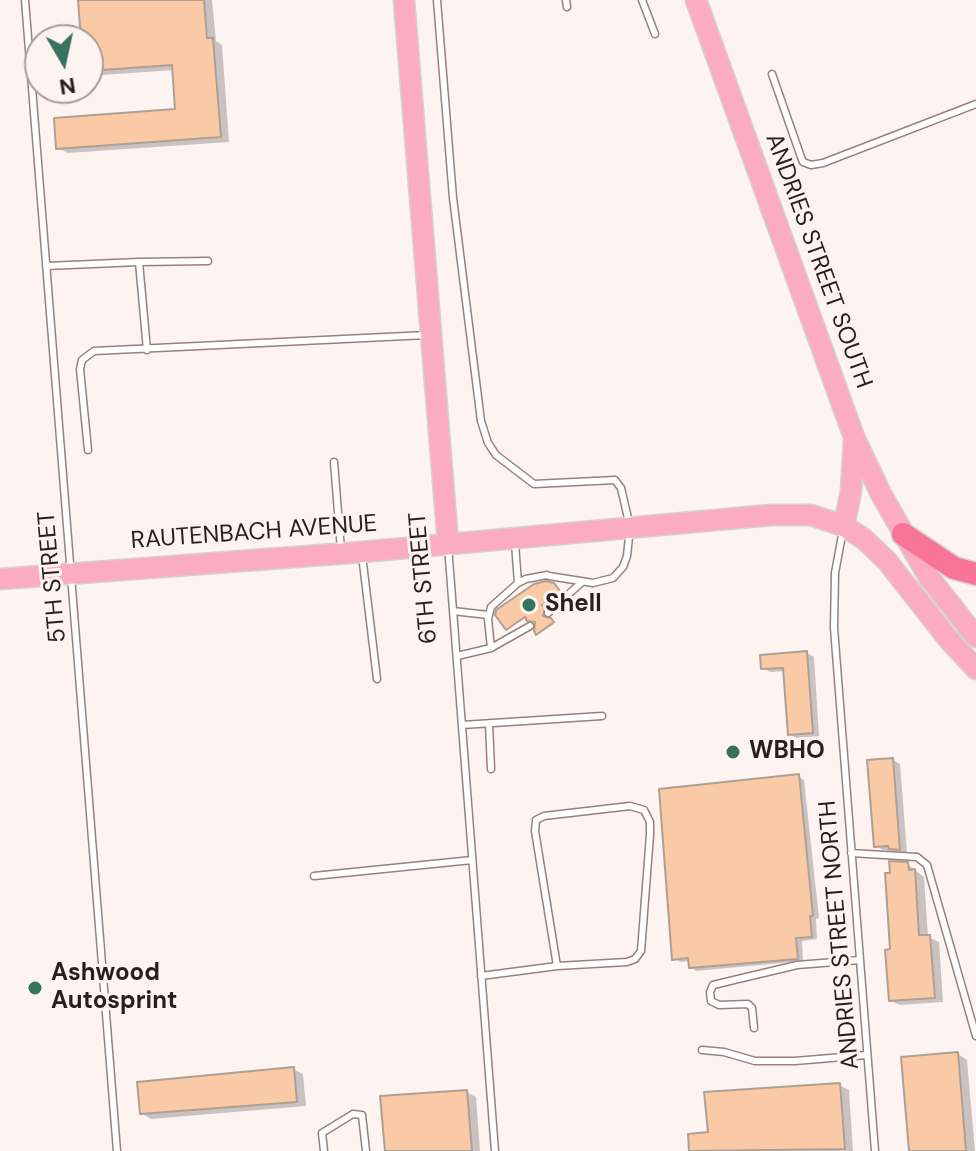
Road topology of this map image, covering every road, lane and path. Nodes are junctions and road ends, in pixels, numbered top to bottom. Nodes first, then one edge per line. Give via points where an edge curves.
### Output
1 (25, 0) edge
2 (404, 0) edge
3 (437, 0) edge
4 (642, 0) edge
5 (696, 0) edge
6 (655, 34) dead end
7 (772, 74) dead end
8 (976, 104) edge
9 (208, 261) dead end
10 (139, 262) junction
11 (46, 266) junction
12 (431, 335) junction
13 (147, 350) junction
14 (854, 437) junction
15 (88, 450) dead end
16 (334, 462) dead end
17 (844, 526) junction
18 (630, 527) junction
19 (903, 534) junction
20 (514, 537) junction
21 (448, 543) junction
22 (362, 552) junction
23 (341, 553) junction
24 (70, 573) junction
25 (976, 574) edge
26 (0, 579) edge
27 (582, 582) junction
28 (518, 583) junction
29 (453, 611) junction
30 (548, 613) dead end
31 (488, 615) junction
32 (530, 626) dead end
33 (976, 637) edge
34 (491, 648) junction
35 (457, 656) junction
36 (976, 669) edge
37 (377, 679) dead end
38 (602, 716) dead end
39 (489, 723) junction
40 (462, 725) junction
41 (491, 769) dead end
42 (851, 853) junction
43 (472, 860) junction
44 (314, 876) dead end
45 (860, 960) junction
46 (557, 966) junction
47 (481, 976) junction
48 (754, 1028) dead end
49 (976, 1036) edge
50 (702, 1050) dead end
51 (867, 1055) junction
52 (117, 1151) edge
53 (324, 1151) edge
54 (366, 1151) edge
55 (495, 1151) edge
56 (875, 1151) edge

1 - 11 lane, 5TH STREET
2 - 12 main road, 6TH STREET
3 - 18 lane via 453,198 488,443 534,484 615,480
4 - 6 lane
5 - 14 main road, ANDRIES STREET SOUTH
7 - 8 lane via 803,162 811,165
9 - 10 lane
10 - 11 lane
10 - 13 lane
11 - 24 lane, 5TH STREET
12 - 13 lane
12 - 21 main road, 6TH STREET
13 - 15 lane via 94,351 82,360
14 - 17 main road
14 - 19 main road, ANDRIES STREET SOUTH
16 - 23 lane
17 - 18 main road, RAUTENBACH AVENUE via 795,514
17 - 36 main road via 887,561
17 - 42 lane, ANDRIES STREET NORTH via 835,573 834,628
18 - 20 main road, RAUTENBACH AVENUE
18 - 27 lane via 627,556 618,573 601,583
19 - 25 highway via 954,568
19 - 33 main road, ANDRIES STREET SOUTH
20 - 21 main road, RAUTENBACH AVENUE
20 - 28 lane
21 - 22 main road, RAUTENBACH AVENUE
21 - 29 lane, 6TH STREET
22 - 23 main road, RAUTENBACH AVENUE
22 - 37 lane
23 - 24 main road, RAUTENBACH AVENUE
24 - 26 main road, RAUTENBACH AVENUE
24 - 52 lane, 5TH STREET
27 - 28 lane via 548,575
27 - 30 lane
28 - 31 lane
29 - 31 lane
29 - 35 lane, 6TH STREET
31 - 34 lane
32 - 34 lane
34 - 35 lane
35 - 40 lane, 6TH STREET
38 - 39 lane
39 - 40 lane
39 - 41 lane
40 - 43 lane, 6TH STREET
42 - 45 lane, ANDRIES STREET NORTH
42 - 49 lane via 917,857 927,865
43 - 44 lane
43 - 47 lane, 6TH STREET
45 - 48 lane via 797,965 713,985 711,1001 748,1004
45 - 51 lane, ANDRIES STREET NORTH
46 - 46 lane via 536,820 630,806 644,810 650,835 641,951 627,962
46 - 47 lane
47 - 55 lane, 6TH STREET
50 - 51 lane via 755,1061
51 - 56 lane, ANDRIES STREET NORTH
53 - 54 lane via 322,1133 353,1114 362,1115

